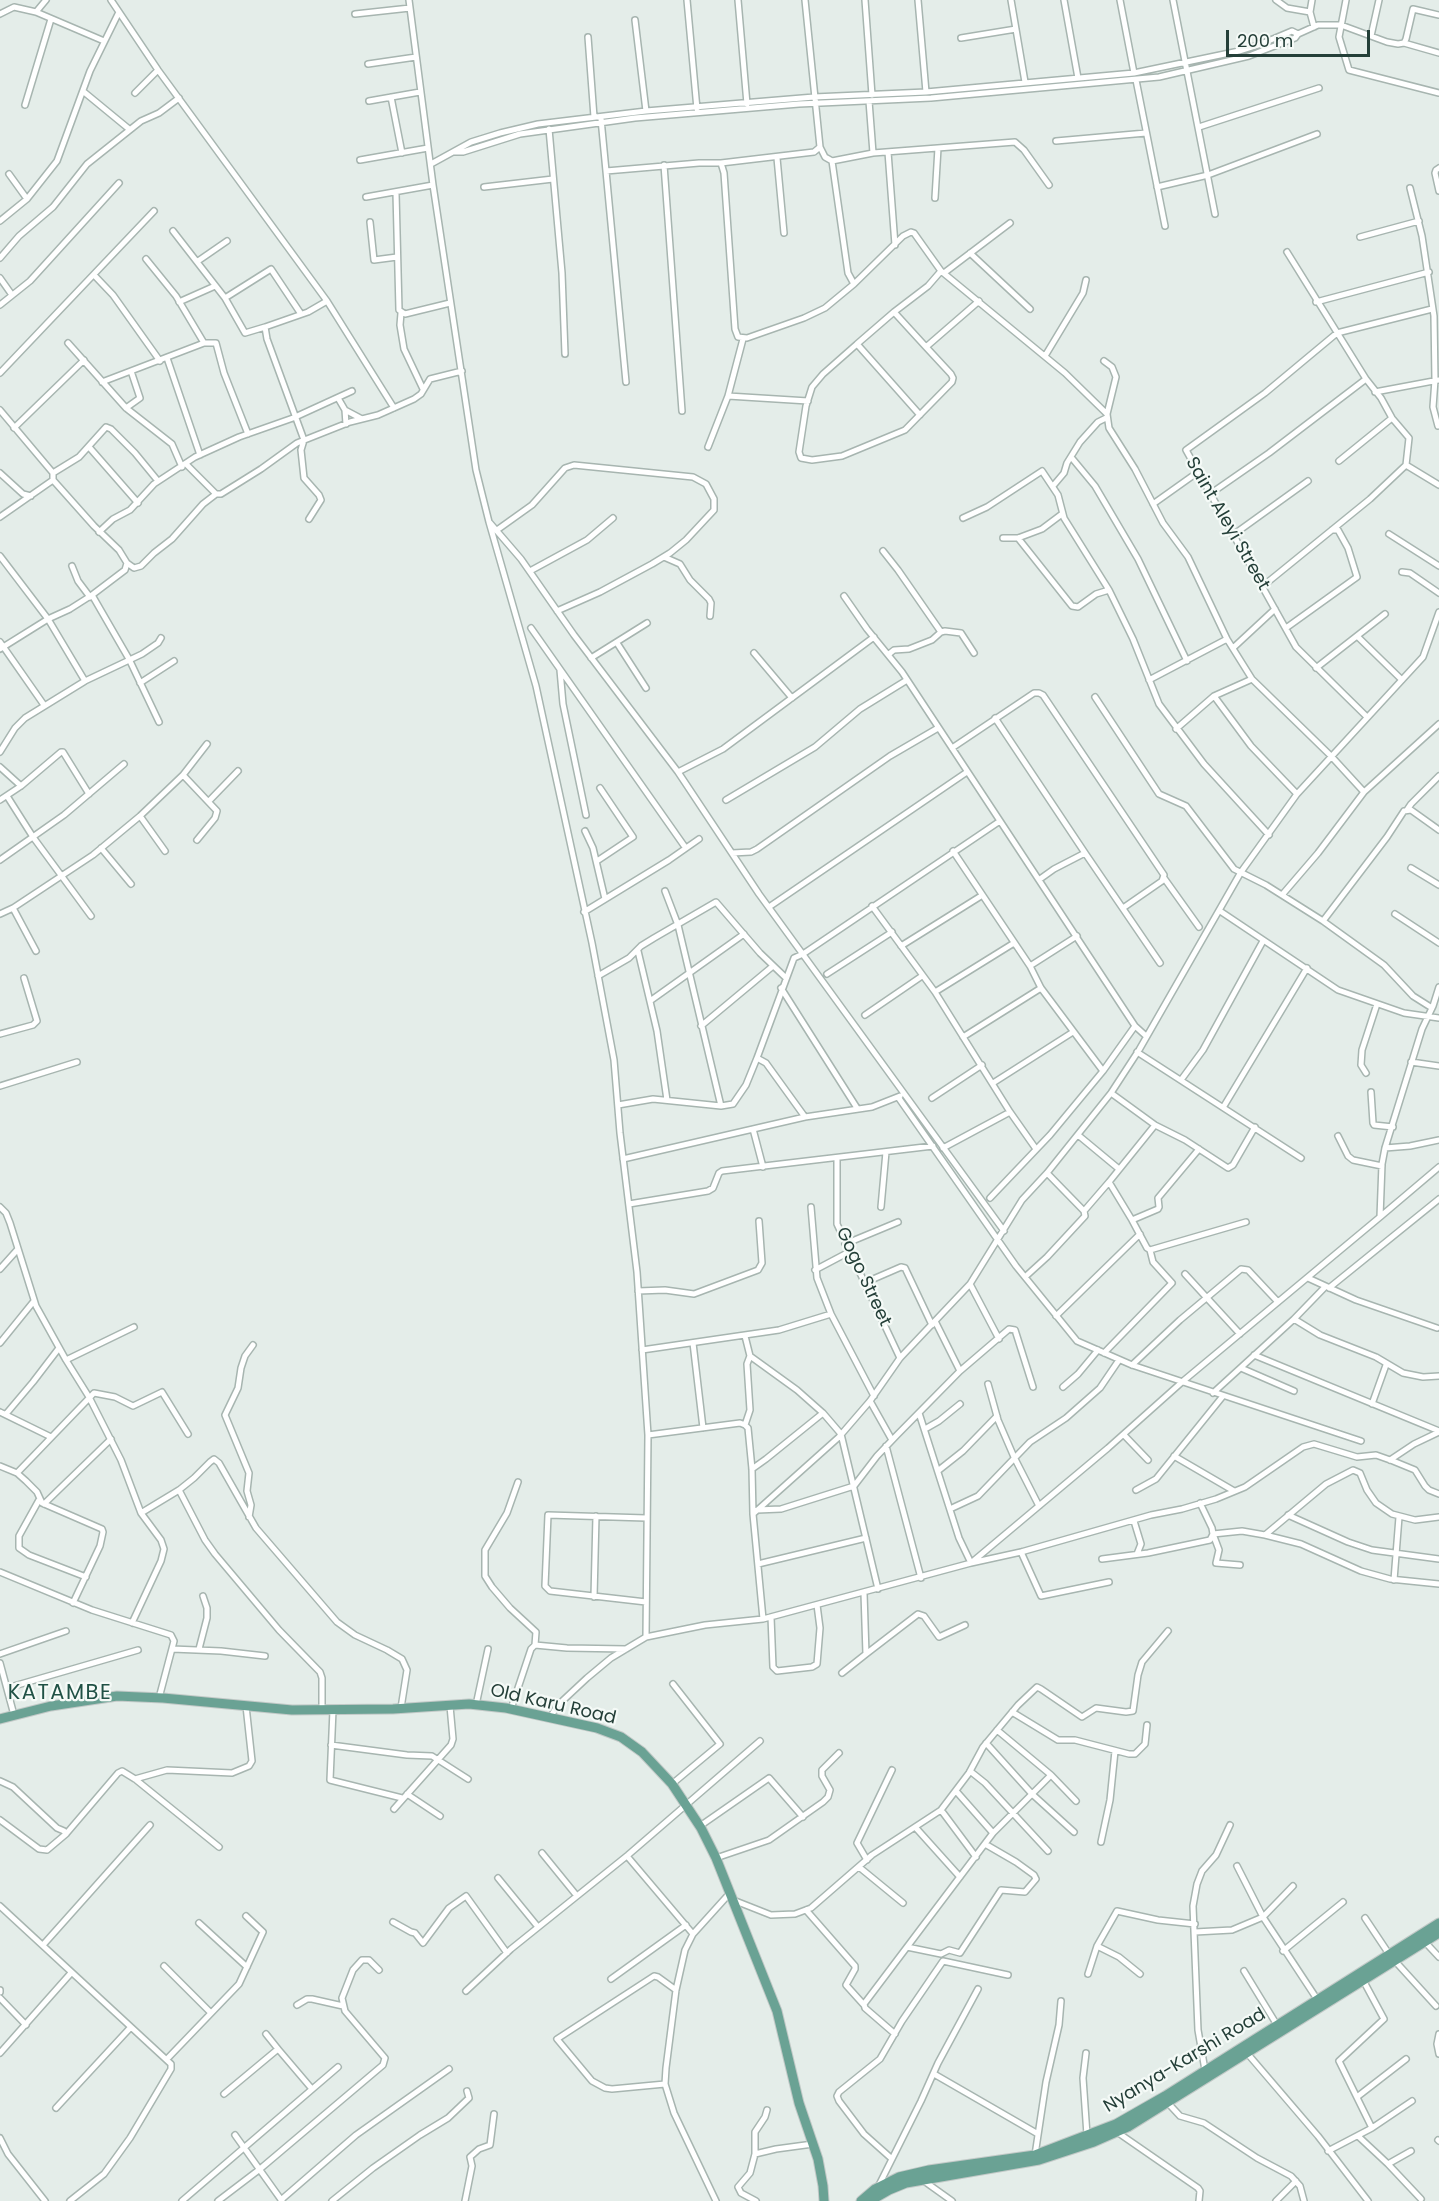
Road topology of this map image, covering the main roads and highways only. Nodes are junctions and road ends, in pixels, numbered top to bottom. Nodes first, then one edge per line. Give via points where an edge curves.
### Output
1 (0, 1719) edge
2 (1439, 1923) edge
3 (1439, 1933) edge
4 (1392, 1957) junction
5 (1166, 2099) junction
6 (824, 2201) edge
7 (861, 2201) edge
8 (870, 2201) edge

1 - 6 main road, Old Karu Road via 104,1697 322,1710 476,1705 511,1709 621,1737 642,1752 672,1784 716,1858 777,2012 824,2186
2 - 4 main road, Nyanya-Karshi Road
3 - 4 main road, Nyanya-Karshi Road
4 - 5 main road, Nyanya-Karshi Road via 1317,1999
4 - 5 main road, Nyanya-Karshi Road via 1363,1980 1247,2053
5 - 7 main road, Nyanya-Karshi Road via 1035,2155 900,2177
5 - 8 main road, Nyanya-Karshi Road via 1117,2132 1074,2149 1039,2160 906,2183

